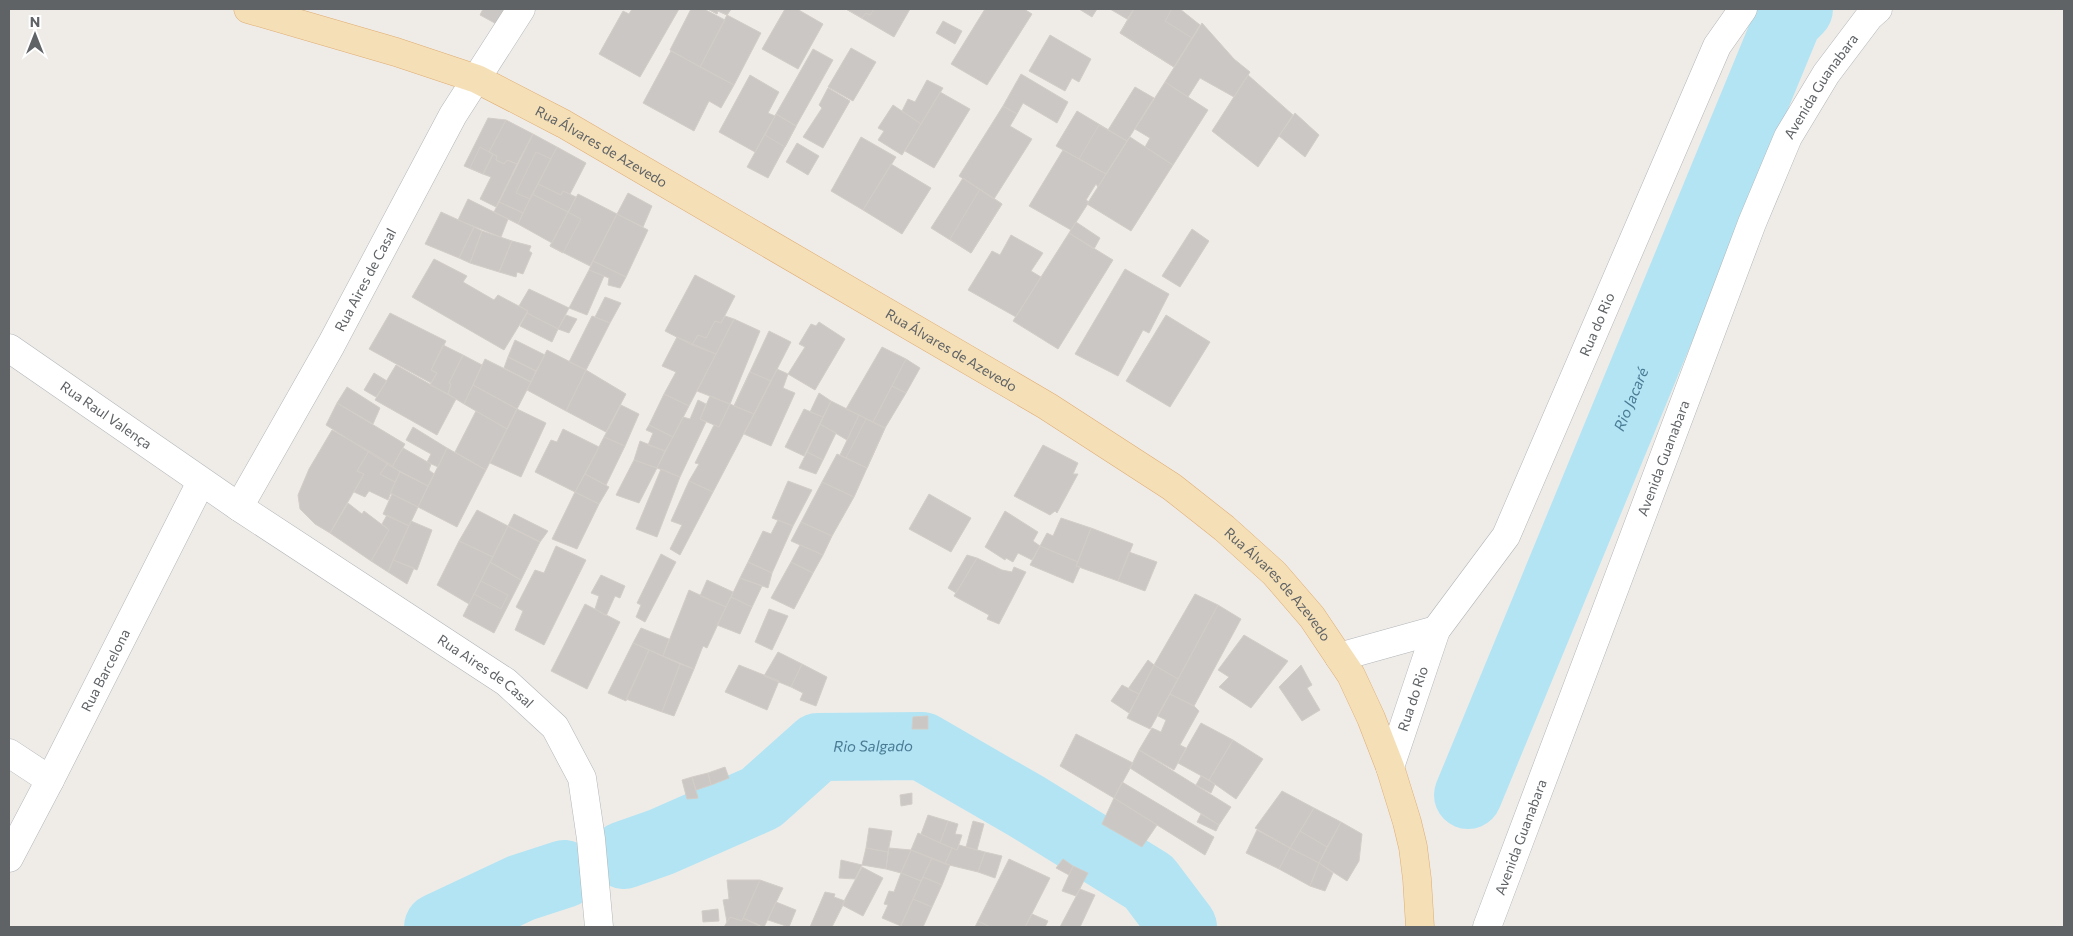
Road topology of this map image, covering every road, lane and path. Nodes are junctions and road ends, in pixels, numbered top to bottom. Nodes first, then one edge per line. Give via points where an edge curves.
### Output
1 (248, 9) edge
2 (521, 9) edge
3 (1743, 9) edge
4 (1878, 9) edge
5 (477, 79) junction
6 (9, 348) edge
7 (201, 482) junction
8 (238, 507) junction
9 (1436, 630) junction
10 (1339, 657) junction
11 (9, 753) edge
12 (1390, 767) junction
13 (50, 780) junction
14 (9, 858) edge
15 (599, 927) edge
16 (1420, 927) edge
17 (1487, 927) edge

1 - 5 main road, Rua Álvares de Azevedo
2 - 5 street, Rua Aires de Casal
3 - 9 street, Rua do Rio via 1717,46 1506,536
4 - 17 street, Avenida Guanabara via 1826,74 1788,137 1752,224
5 - 8 street, Rua Aires de Casal via 453,115 331,346
5 - 10 main road, Rua Álvares de Azevedo via 564,124 1038,400 1172,487 1274,573 1312,617
6 - 7 street, Rua Raul Valença
7 - 8 street, Rua Aires de Casal
7 - 13 street, Rua Barcelona
8 - 15 street, Rua Aires de Casal via 506,682 555,727 582,778 592,839
9 - 10 street
9 - 12 street, Rua do Rio
10 - 12 main road, Rua Álvares de Azevedo via 1371,718
11 - 13 street
12 - 16 main road, Rua Álvares de Azevedo via 1413,847
13 - 14 street, Rua Barcelona

